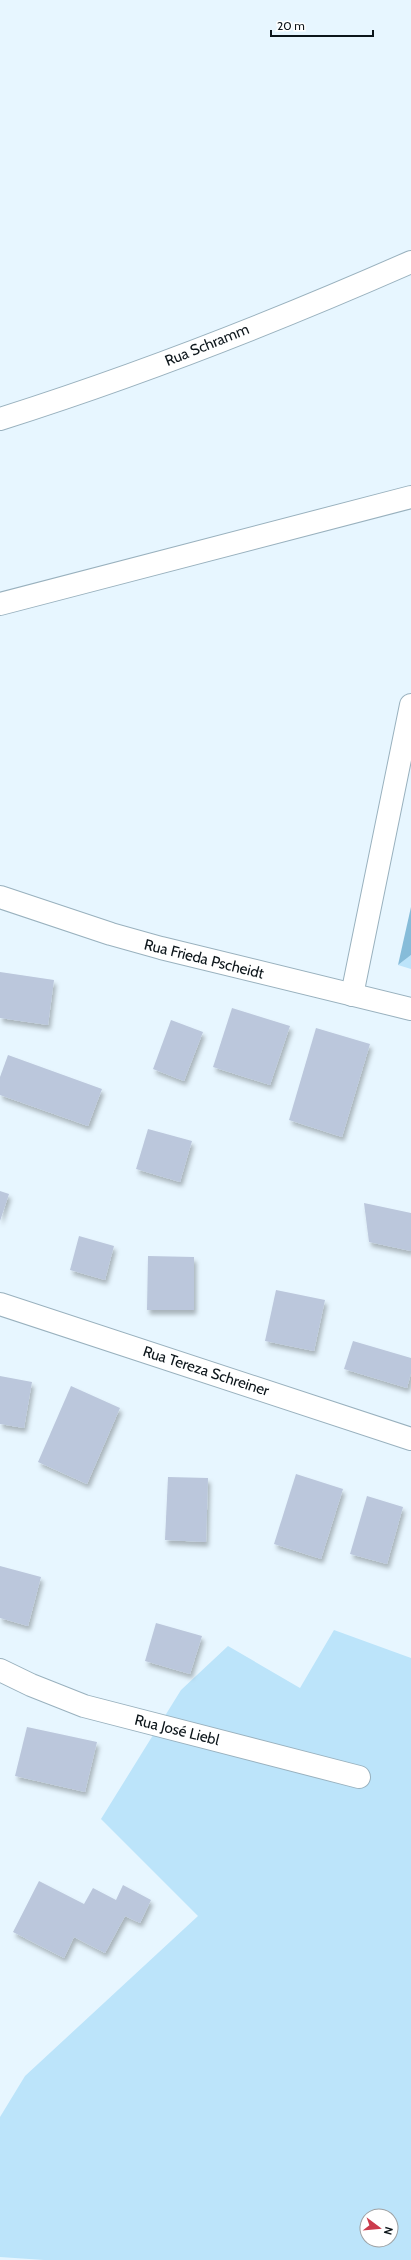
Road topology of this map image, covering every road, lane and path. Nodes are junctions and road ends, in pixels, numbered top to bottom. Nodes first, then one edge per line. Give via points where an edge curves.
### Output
1 (411, 262) edge
2 (0, 419) edge
3 (411, 497) edge
4 (0, 604) edge
5 (411, 705) edge
6 (0, 897) edge
7 (352, 995) junction
8 (411, 1009) edge
9 (0, 1304) edge
10 (411, 1439) edge
11 (0, 1670) edge
12 (359, 1777) dead end

1 - 2 street, Rua Schramm via 188,353 56,402
3 - 4 street
5 - 7 street
6 - 7 street, Rua Frieda Pscheidt via 111,934 215,963
7 - 8 street, Rua Frieda Pscheidt
9 - 10 street, Rua Tereza Schreiner
11 - 12 street, Rua José Liebl via 84,1706

